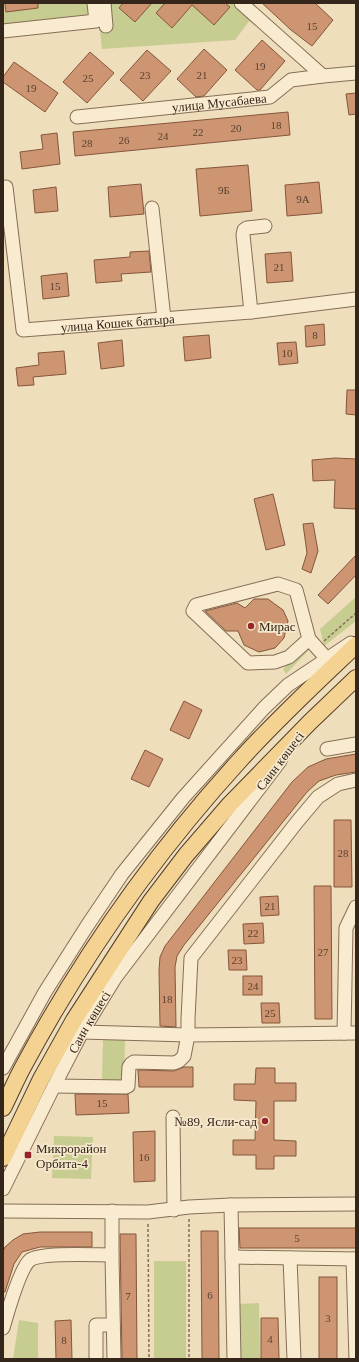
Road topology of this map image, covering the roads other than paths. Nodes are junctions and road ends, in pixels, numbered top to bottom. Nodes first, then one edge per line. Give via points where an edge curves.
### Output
1 (94, 3) edge
2 (104, 3) edge
3 (241, 3) edge
4 (106, 26) dead end
5 (3, 31) edge
6 (356, 73) edge
7 (322, 76) junction
8 (77, 116) dead end
9 (6, 187) dead end
10 (152, 208) dead end
11 (265, 226) dead end
12 (356, 300) edge
13 (251, 312) junction
14 (164, 319) junction
15 (309, 639) junction
16 (356, 640) edge
17 (356, 644) edge
18 (327, 659) junction
19 (356, 678) edge
20 (310, 722) junction
21 (356, 744) edge
22 (327, 749) dead end
23 (356, 780) edge
24 (356, 907) edge
25 (82, 1032) junction
26 (350, 1033) edge
27 (188, 1035) junction
28 (3, 1068) edge
29 (54, 1086) junction
30 (3, 1108) edge
31 (173, 1117) dead end
32 (3, 1158) edge
33 (3, 1189) edge
34 (356, 1204) edge
35 (231, 1205) junction
36 (174, 1210) junction
37 (3, 1211) edge
38 (112, 1211) junction
39 (112, 1255) junction
40 (232, 1257) junction
41 (290, 1258) junction
42 (355, 1259) edge
43 (114, 1325) junction
44 (3, 1328) edge
45 (96, 1359) edge
46 (114, 1359) edge
47 (234, 1359) edge
48 (294, 1359) edge
49 (356, 1359) edge

1 - 5 street via 96,21
2 - 4 street
3 - 7 street
6 - 7 street, улица Мусабаева
7 - 8 street, улица Мусабаева via 291,80 270,97
9 - 14 street, улица Кошек батыра via 23,330
10 - 14 street
11 - 13 street via 247,228 243,235
12 - 13 street, улица Кошек батыра
13 - 14 street, улица Кошек батыра
15 - 15 street via 296,590 278,584 196,605 193,611 248,663 275,662 289,657
15 - 18 street
16 - 18 street
17 - 30 main road, Саин көшесі via 240,760 172,840 84,964 39,1038
18 - 28 street via 288,685 264,708 184,798 122,874 45,992
19 - 20 main road
20 - 25 street, Саин көшесі via 115,978
20 - 32 main road, Саин көшесі via 230,804 151,901 74,1020 41,1079
21 - 22 street
23 - 27 street via 338,784 318,797 191,958
24 - 26 street via 346,928
25 - 27 street
25 - 29 street, Саин көшесі
26 - 27 street
27 - 29 street via 184,1056 179,1061 131,1064 126,1087
29 - 33 street, Саин көшесі
31 - 36 street
34 - 35 street
35 - 36 street
35 - 40 street
36 - 38 street
37 - 38 street
38 - 39 street
39 - 43 street
39 - 44 street via 42,1256 30,1260 23,1269
40 - 41 street
40 - 47 street
41 - 42 street
41 - 48 street
42 - 49 street
43 - 45 street via 96,1325
43 - 46 street

